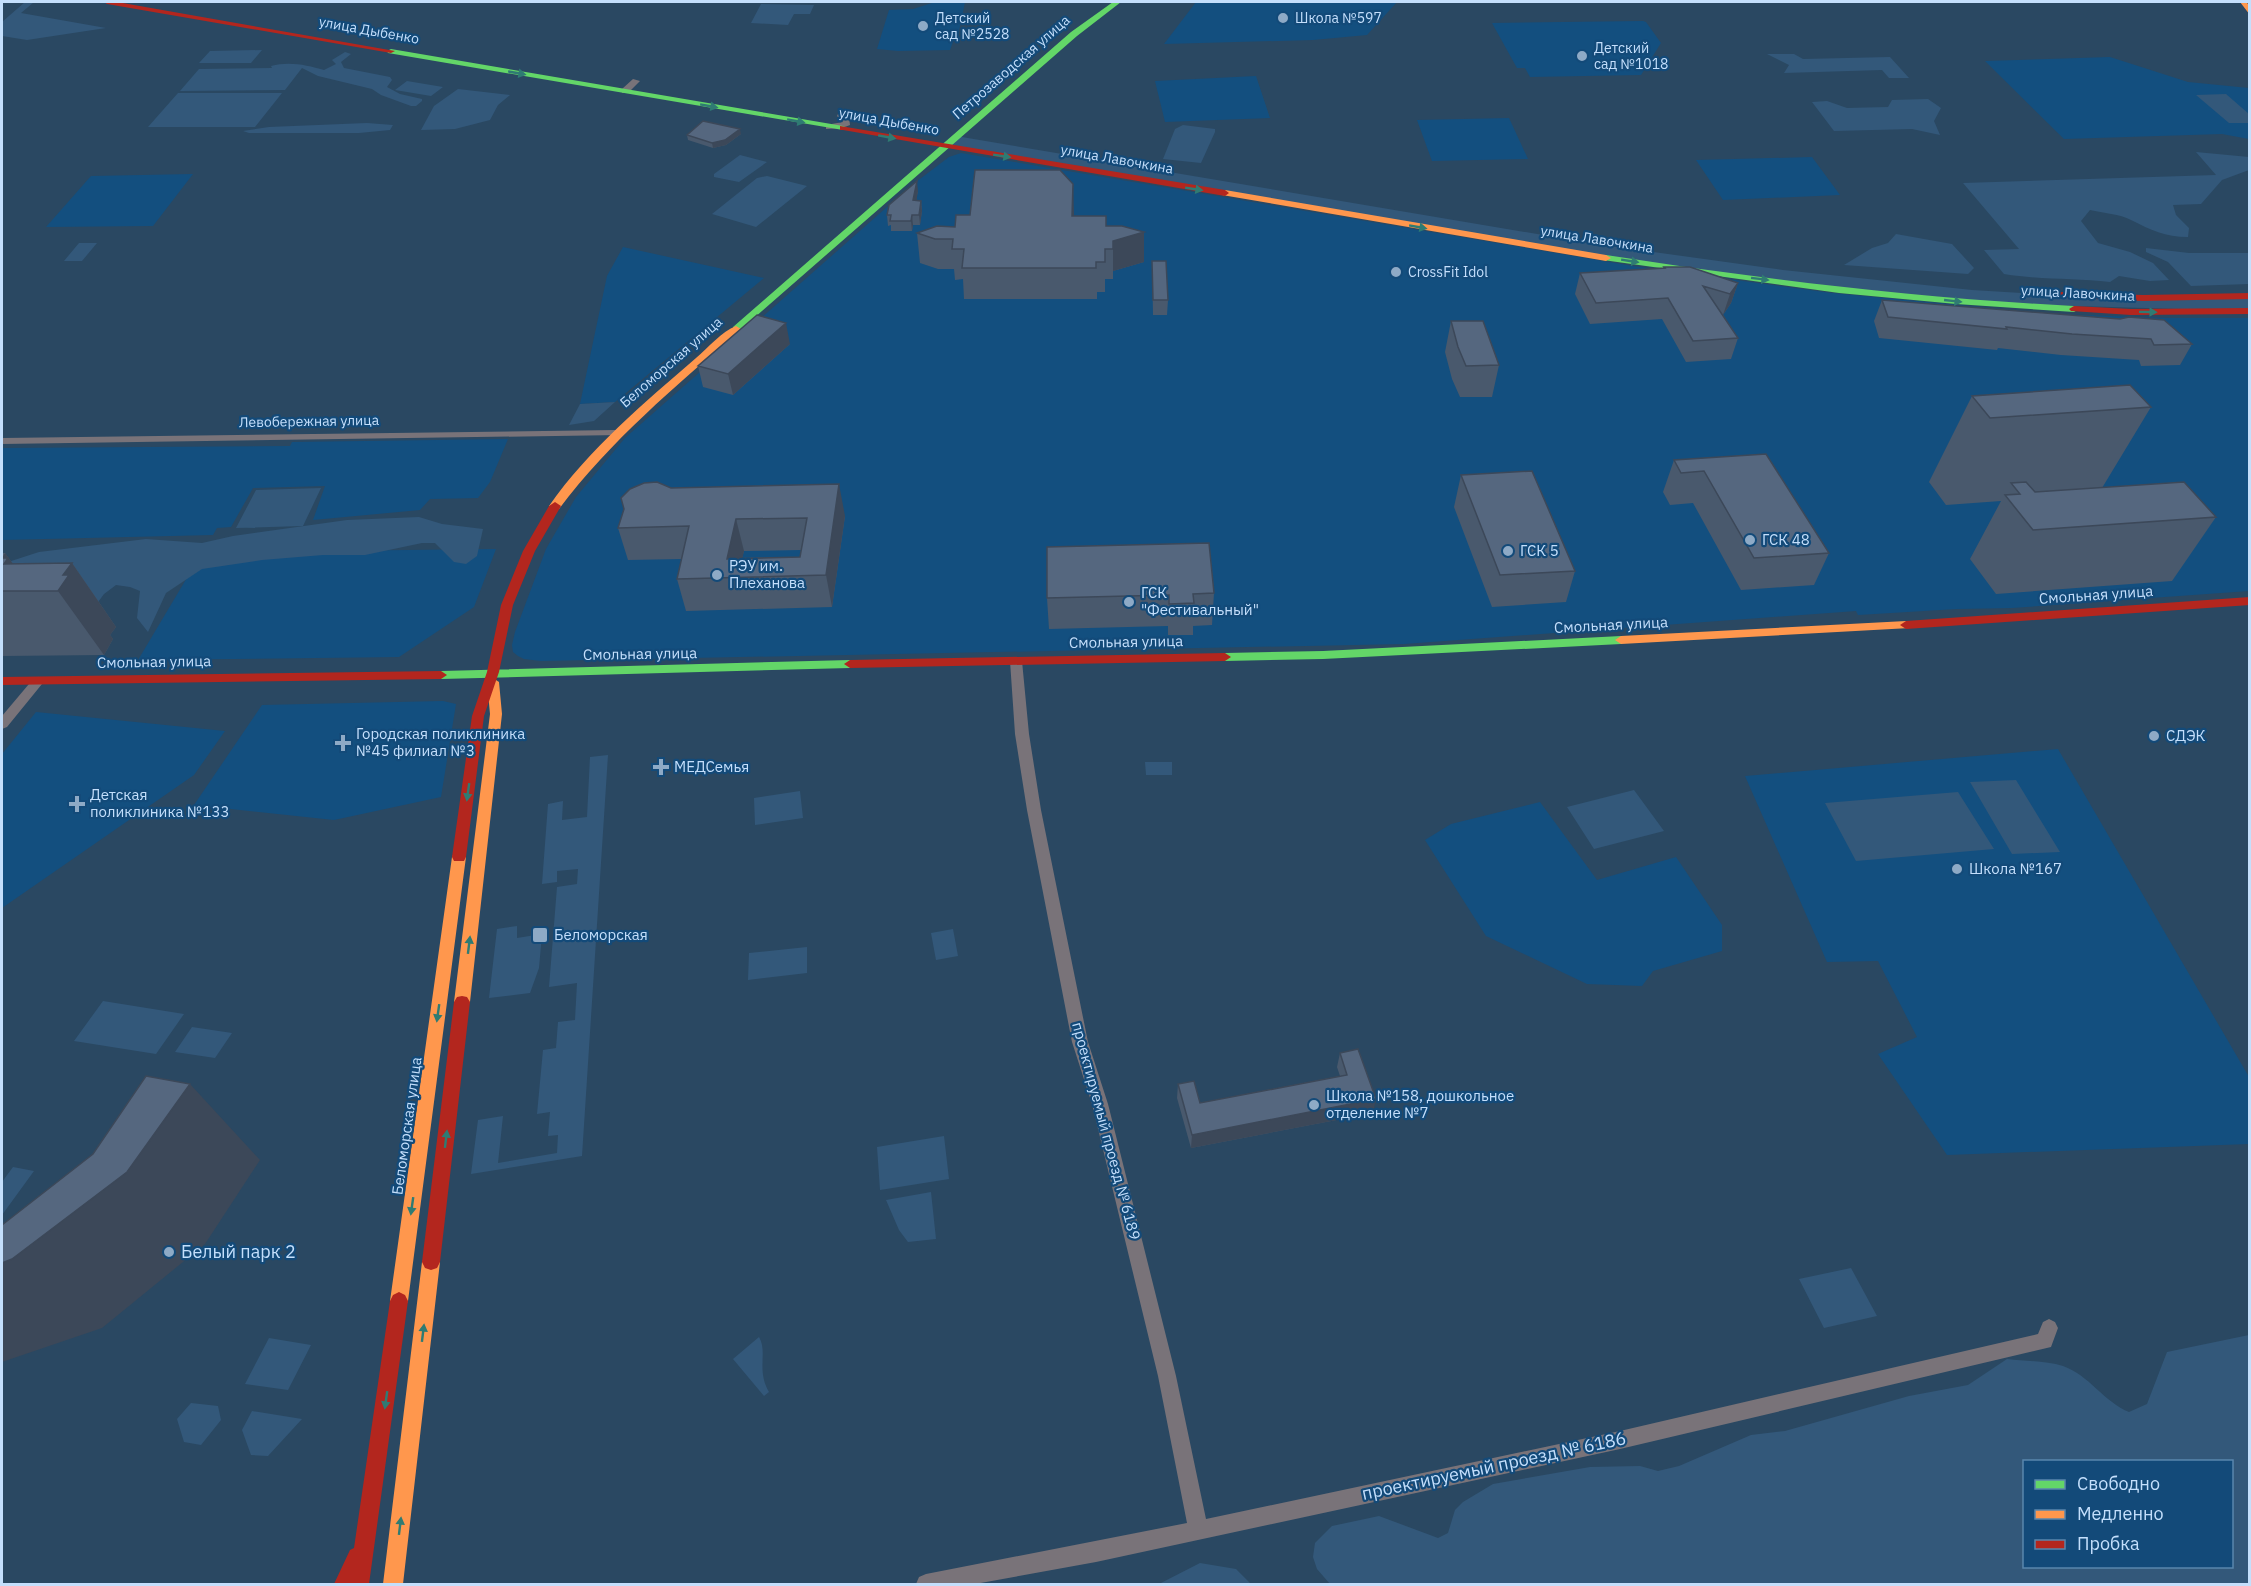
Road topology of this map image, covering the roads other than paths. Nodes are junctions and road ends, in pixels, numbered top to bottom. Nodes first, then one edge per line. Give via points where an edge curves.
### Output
1 (107, 2) edge
2 (165, 2) edge
3 (1117, 2) edge
4 (2243, 2) edge
5 (2250, 13) edge
6 (636, 81) junction
7 (625, 92) junction
8 (841, 116) junction
9 (829, 127) junction
10 (956, 136) junction
11 (944, 147) junction
12 (1670, 261) junction
13 (1702, 266) junction
14 (2250, 296) edge
15 (2250, 311) edge
16 (616, 433) junction
17 (2, 441) edge
18 (2250, 601) edge
19 (1016, 661) junction
20 (492, 673) junction
21 (2, 681) edge
22 (38, 681) junction
23 (2, 724) edge
24 (2049, 1328) dead end
25 (1198, 1528) junction
26 (367, 1532) junction
27 (344, 1584) edge
28 (359, 1584) edge
29 (393, 1584) edge
30 (926, 1584) edge

1 -> 7 main road, улица Дыбенко
2 - 6 main road, улица Дыбенко
3 - 10 main road, Петрозаводская улица
4 - 5 main road
6 - 7 street
6 - 8 main road, улица Дыбенко
7 -> 9 main road, улица Дыбенко
8 - 9 street, улица Дыбенко via 847,121 845,124
8 - 10 main road, улица Дыбенко
9 -> 11 main road, улица Дыбенко
10 - 11 main road, Беломорская улица
10 - 12 main road, улица Лавочкина
11 -> 12 main road, улица Лавочкина
11 - 16 main road, Беломорская улица
12 - 13 main road, улица Лавочкина
13 - 14 main road, улица Лавочкина via 1972,290 2143,298
13 -> 15 main road, улица Лавочкина via 1976,303 2149,313
16 - 17 street, Левобережная улица
16 - 20 main road, Беломорская улица via 562,496 527,556 510,597
18 - 19 main road, Смольная улица via 1863,629 1406,652
19 - 20 main road, Смольная улица
19 - 25 street, проектируемый проезд № 6189 via 1034,810 1080,1042 1100,1104 1167,1376
20 - 22 main road, Смольная улица
20 -> 26 main road, Беломорская улица via 478,716
29 -> 20 main road, Беломорская улица via 496,714
21 - 22 main road, Смольная улица
22 - 23 street
24 - 25 street, проектируемый проезд № 6186 via 2046,1341 1620,1440
25 - 30 street, проектируемый проезд № 6186
26 - 27 main road
26 - 28 main road, Беломорская улица

